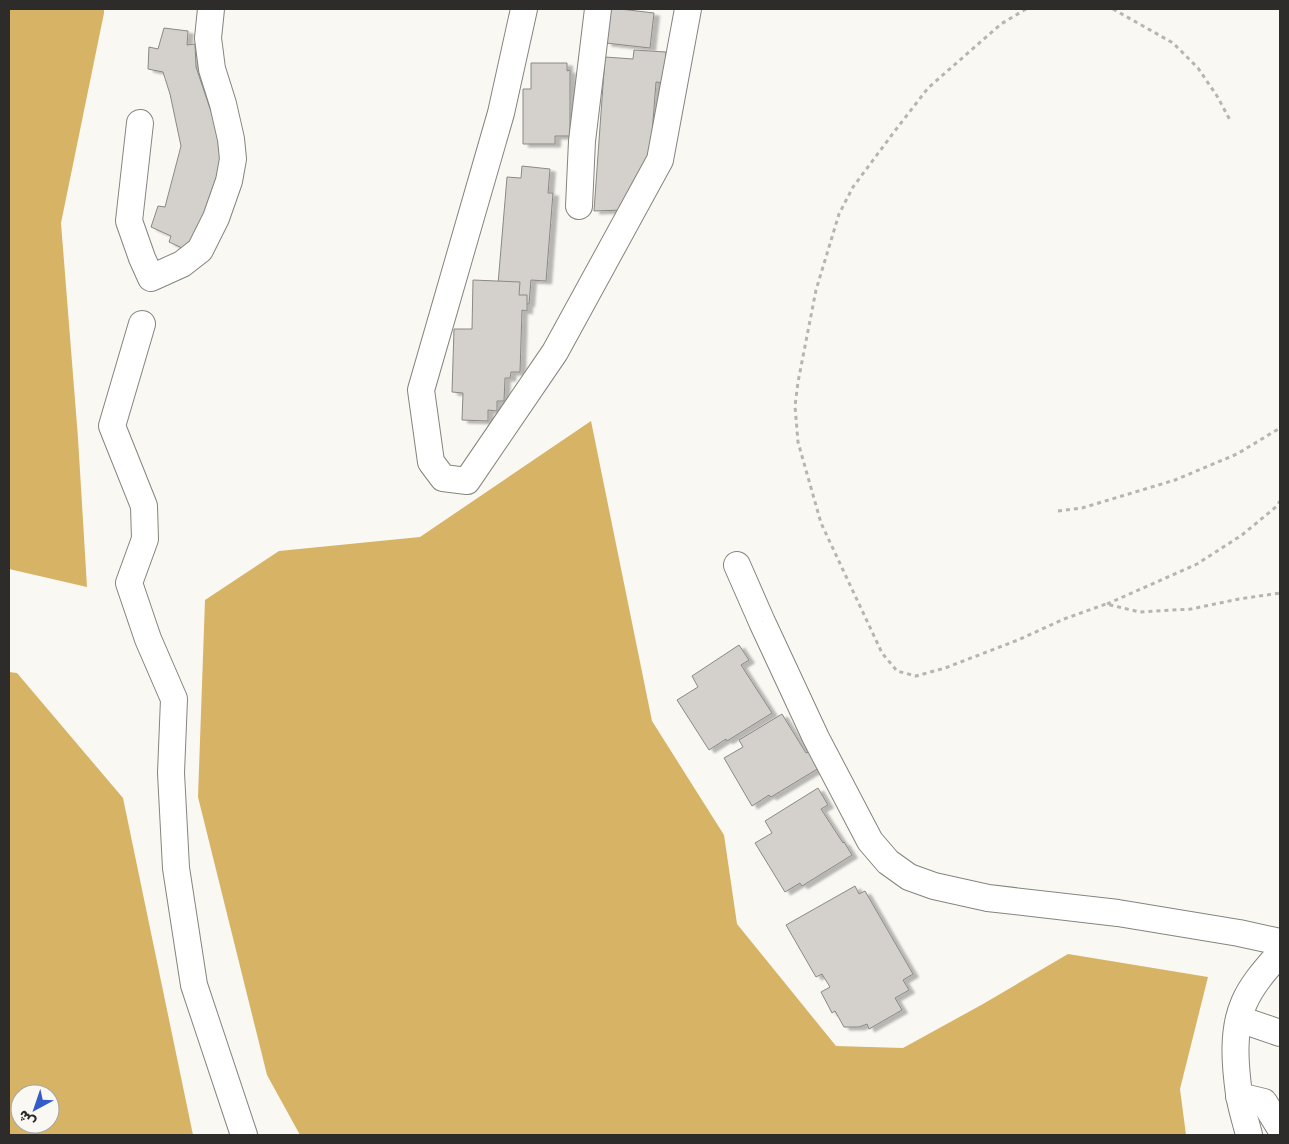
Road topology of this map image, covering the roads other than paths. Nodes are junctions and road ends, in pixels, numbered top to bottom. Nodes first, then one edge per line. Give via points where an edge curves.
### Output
1 (211, 9) edge
2 (524, 9) edge
3 (598, 9) edge
4 (688, 9) edge
5 (140, 123) dead end
6 (579, 206) dead end
7 (142, 324) dead end
8 (737, 564) dead end
9 (1280, 942) edge
10 (1280, 953) edge
11 (1239, 1019) junction
12 (1280, 1033) edge
13 (1239, 1096) junction
14 (1280, 1128) edge
15 (244, 1135) edge
16 (1249, 1135) edge

1 - 5 street via 208,38 212,69 231,139 233,159 229,181 200,250 182,264 150,278 129,222
2 - 4 street via 501,113 421,390 431,462 443,478 467,482 555,352 660,160
3 - 6 street via 582,141
7 - 15 street via 112,426 144,506 145,539 129,584 174,699 171,773 176,868 194,985
8 - 9 street via 816,738 870,841 888,862 908,877 988,898 1118,913
10 - 11 street via 1260,977
11 - 12 street
11 - 13 street via 1236,1062
13 - 14 street via 1264,1102
13 - 16 street

